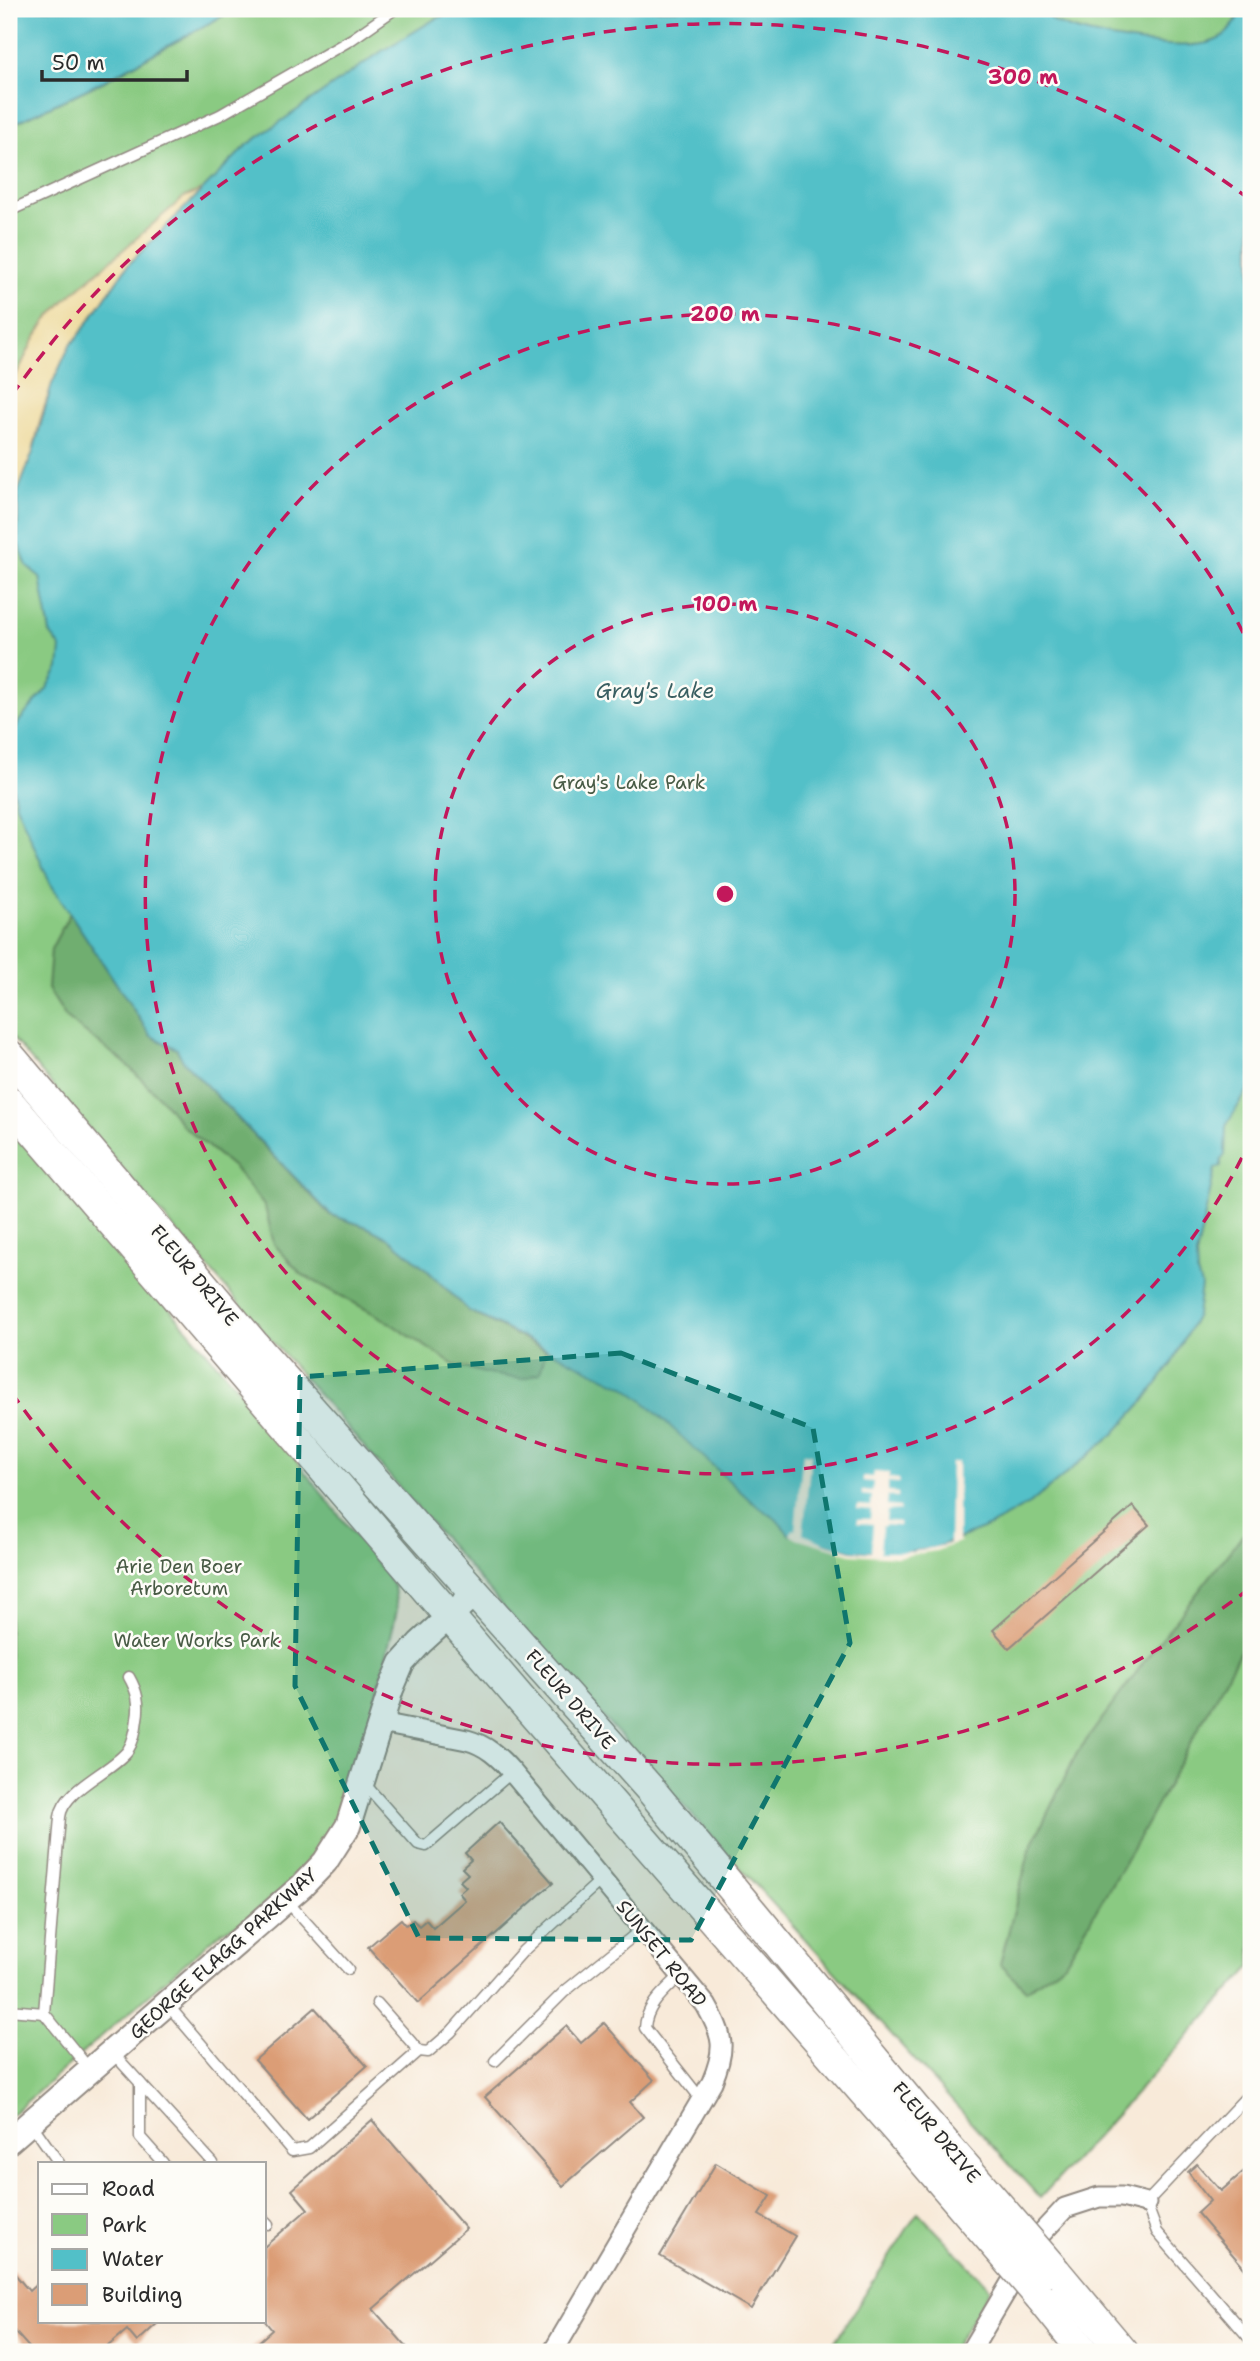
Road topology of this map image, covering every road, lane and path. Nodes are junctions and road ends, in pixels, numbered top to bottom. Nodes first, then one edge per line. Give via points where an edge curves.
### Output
1 (395, 9) edge
2 (9, 211) edge
3 (9, 1055) edge
4 (9, 1102) edge
5 (476, 1592) junction
6 (450, 1616) junction
7 (129, 1677) dead end
8 (381, 1723) junction
9 (512, 1772) junction
10 (363, 1782) junction
11 (601, 1880) junction
12 (286, 1900) junction
13 (642, 1929) junction
14 (348, 1969) dead end
15 (681, 1975) junction
16 (377, 2003) dead end
17 (167, 2004) junction
18 (9, 2010) edge
19 (44, 2012) junction
20 (419, 2051) junction
21 (112, 2052) junction
22 (495, 2061) dead end
23 (91, 2070) junction
24 (139, 2082) junction
25 (1251, 2092) edge
26 (701, 2099) junction
27 (31, 2122) junction
28 (9, 2141) edge
29 (58, 2162) edge
30 (162, 2162) edge
31 (212, 2162) edge
32 (1146, 2203) junction
33 (1251, 2340) edge
34 (553, 2352) edge
35 (970, 2352) edge
36 (1084, 2352) edge
37 (1123, 2352) edge

1 - 2 lane via 220,115
3 - 5 main road, FLEUR DRIVE via 261,1353
4 - 6 main road, FLEUR DRIVE
5 - 6 street, GEORGE FLAGG PARKWAY
5 - 37 main road, FLEUR DRIVE, bridge via 650,1789
6 - 8 street, GEORGE FLAGG PARKWAY via 402,1663
6 - 36 main road, FLEUR DRIVE, bridge
7 - 19 lane via 139,1709 128,1751 61,1809
8 - 9 street, SUNSET ROAD via 480,1744
8 - 10 street, GEORGE FLAGG PARKWAY
9 - 10 lane via 426,1846 418,1844
9 - 11 street, SUNSET ROAD
10 - 12 street, GEORGE FLAGG PARKWAY via 348,1826 325,1862
11 - 13 street, SUNSET ROAD
11 - 20 lane via 523,1951 451,2032 428,2052
12 - 14 lane
12 - 17 street, GEORGE FLAGG PARKWAY
13 - 15 street, SUNSET ROAD
13 - 22 lane via 564,1992
15 - 26 street, SUNSET ROAD via 706,2005 722,2043 721,2061
15 - 26 lane via 651,2007 645,2028
16 - 20 lane
17 - 20 lane via 292,2151 309,2148
17 - 21 street, GEORGE FLAGG PARKWAY
18 - 19 lane
19 - 23 lane
21 - 23 street, GEORGE FLAGG PARKWAY
21 - 24 lane
23 - 27 street, GEORGE FLAGG PARKWAY
24 - 30 lane via 140,2137
24 - 31 lane
25 - 32 lane
26 - 34 street, SUNSET ROAD
27 - 28 street, GEORGE FLAGG PARKWAY
27 - 29 lane
32 - 33 lane via 1157,2232
32 - 35 street via 1098,2197 1065,2208 1038,2237

